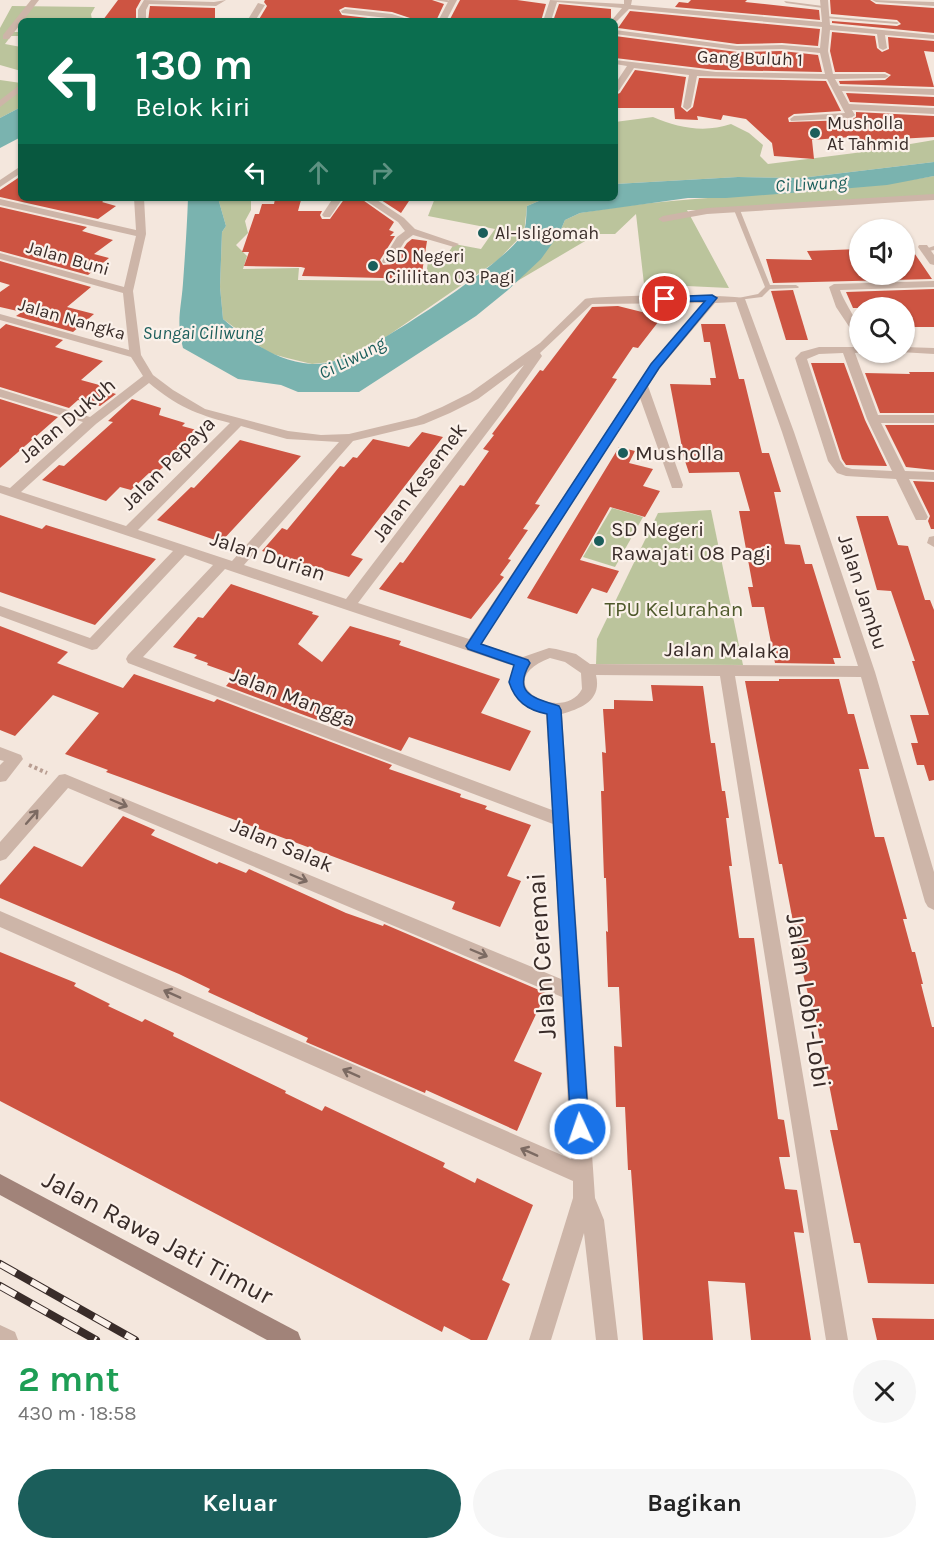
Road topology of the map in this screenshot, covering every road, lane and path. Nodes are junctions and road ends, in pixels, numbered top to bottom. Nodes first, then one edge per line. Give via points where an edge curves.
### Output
1 (35, 0) edge
2 (222, 0) edge
3 (436, 0) edge
4 (555, 0) edge
5 (679, 0) edge
6 (876, 0) edge
7 (890, 0) edge
8 (148, 1) edge
9 (452, 1) edge
10 (786, 2) dead end
11 (627, 3) edge
12 (934, 4) edge
13 (261, 5) dead end
14 (670, 10) junction
15 (345, 11) dead end
16 (886, 13) dead end
17 (825, 15) edge
18 (21, 18) edge
19 (142, 18) edge
20 (253, 18) edge
21 (399, 18) edge
22 (444, 18) edge
23 (549, 18) edge
24 (617, 18) edge
25 (18, 22) edge
26 (897, 23) dead end
27 (618, 32) edge
28 (881, 32) junction
29 (920, 36) junction
30 (6, 37) dead end
31 (934, 37) edge
32 (904, 42) dead end
33 (883, 48) dead end
34 (824, 51) junction
35 (618, 63) edge
36 (632, 65) junction
37 (693, 73) junction
38 (829, 76) junction
39 (885, 76) dead end
40 (618, 86) edge
41 (836, 88) junction
42 (18, 89) edge
43 (934, 92) edge
44 (0, 104) edge
45 (687, 107) dead end
46 (848, 107) junction
47 (934, 111) edge
48 (794, 119) dead end
49 (18, 171) edge
50 (0, 184) edge
51 (934, 197) edge
52 (139, 201) edge
53 (336, 201) edge
54 (372, 201) edge
55 (0, 202) edge
56 (737, 210) junction
57 (327, 215) dead end
58 (663, 219) dead end
59 (411, 231) junction
60 (141, 234) junction
61 (454, 244) dead end
62 (928, 248) edge
63 (0, 256) edge
64 (387, 261) dead end
65 (934, 262) edge
66 (934, 284) edge
67 (768, 287) junction
68 (796, 287) dead end
69 (128, 291) junction
70 (712, 298) junction
71 (740, 299) junction
72 (0, 317) edge
73 (849, 319) edge
74 (544, 345) junction
75 (849, 350) edge
76 (915, 350) edge
77 (934, 351) edge
78 (135, 355) junction
79 (858, 363) edge
80 (149, 377) junction
81 (642, 386) junction
82 (0, 393) edge
83 (474, 396) junction
84 (501, 406) junction
85 (873, 418) junction
86 (934, 419) edge
87 (92, 421) junction
88 (237, 423) junction
89 (350, 438) junction
90 (900, 476) junction
91 (934, 476) edge
92 (677, 485) dead end
93 (6, 491) edge
94 (921, 517) dead end
95 (128, 532) junction
96 (182, 550) junction
97 (229, 565) junction
98 (349, 605) junction
99 (0, 611) edge
100 (472, 646) junction
101 (523, 663) junction
102 (587, 669) junction
103 (727, 671) junction
104 (867, 672) junction
105 (554, 710) junction
106 (7, 756) edge
107 (0, 776) edge
108 (65, 780) junction
109 (561, 820) junction
110 (0, 854) edge
111 (934, 902) edge
112 (0, 919) edge
113 (572, 992) junction
114 (583, 1175) junction
115 (0, 1184) edge
116 (584, 1198) junction
117 (0, 1336) edge
118 (7, 1340) edge
119 (290, 1340) edge
120 (540, 1340) edge
121 (607, 1340) edge
122 (837, 1340) edge

1 - 18 street
2 - 8 street via 211,4
3 - 9 lane
4 - 11 street
4 - 23 street
5 - 14 street
6 - 7 street
7 - 12 street
7 - 16 street
8 - 19 street
9 - 22 street
10 - 17 lane
11 - 14 street
11 - 24 street
13 - 20 street
14 - 17 street
15 - 21 street
17 - 26 lane
17 - 28 street
17 - 34 street
25 - 30 street
27 - 34 street via 737,48
28 - 29 street
28 - 33 street
29 - 31 street
29 - 32 street via 918,43
34 - 38 street
35 - 36 street, Gang Buluh 1
36 - 37 street, Gang Buluh 1
36 - 40 street
37 - 38 street, Gang Buluh 1
37 - 45 street
38 - 39 street, Gang Buluh 1
38 - 41 street
41 - 43 street
41 - 46 street
42 - 44 street
46 - 47 street
46 - 48 street via 851,114 847,116
49 - 50 street
51 - 56 street
52 - 60 street
53 - 57 street
54 - 59 street
55 - 60 street
56 - 58 street
56 - 67 lane
59 - 61 street
59 - 64 street
60 - 69 street
62 - 65 street
63 - 69 street, Jalan Buni
66 - 73 street via 834,288
67 - 68 lane
67 - 71 lane via 760,296
69 - 78 street
70 - 71 street
70 - 74 street via 589,301
70 - 81 street
71 - 104 street, Jalan Jambu
72 - 78 street, Jalan Nangka
74 - 83 street
74 - 84 street
75 - 90 street via 812,351 801,358 834,461 841,470 851,473
76 - 77 street
78 - 80 street
79 - 85 street
80 - 87 street, Jalan Dukuh
80 - 88 street via 201,412
81 - 92 street
81 - 100 street
82 - 87 street
83 - 84 street, Jalan Kesemek
83 - 89 street via 420,421
84 - 98 street, Jalan Kesemek
85 - 86 street
85 - 90 street
87 - 93 street, Jalan Dukuh
88 - 89 street via 287,435
88 - 95 street, Jalan Pepaya
89 - 97 street
90 - 91 street
90 - 94 street
93 - 95 street, Jalan Durian
95 - 96 street, Jalan Durian
96 - 97 street, Jalan Durian
96 - 99 street via 92,645
97 - 98 street, Jalan Durian
97 - 109 street, Jalan Mangga via 133,659
98 - 100 street, Jalan Durian
100 - 101 street, Jalan Durian
101 - 102 street via 549,653 577,660
101 - 105 street via 515,682 519,692 534,704
102 - 103 street, Jalan Malaka
102 - 105 street via 591,680 589,692 581,702
103 - 104 street, Jalan Malaka
103 - 122 street, Jalan Lobi-Lobi
104 - 111 street, Jalan Jambu
105 - 109 street, Jalan Ceremai
106 - 107 street
106 - 108 path
110 -> 108 street
108 -> 113 street, Jalan Salak
109 - 113 street, Jalan Ceremai
114 -> 112 street
113 - 114 street, Jalan Ceremai
114 - 116 street, Jalan Ceremai
115 - 119 main road, Jalan Rawa Jati Timur
116 - 120 street, Jalan Ceremai
116 - 121 street, Jalan Ceremai via 593,1220
117 - 118 street

